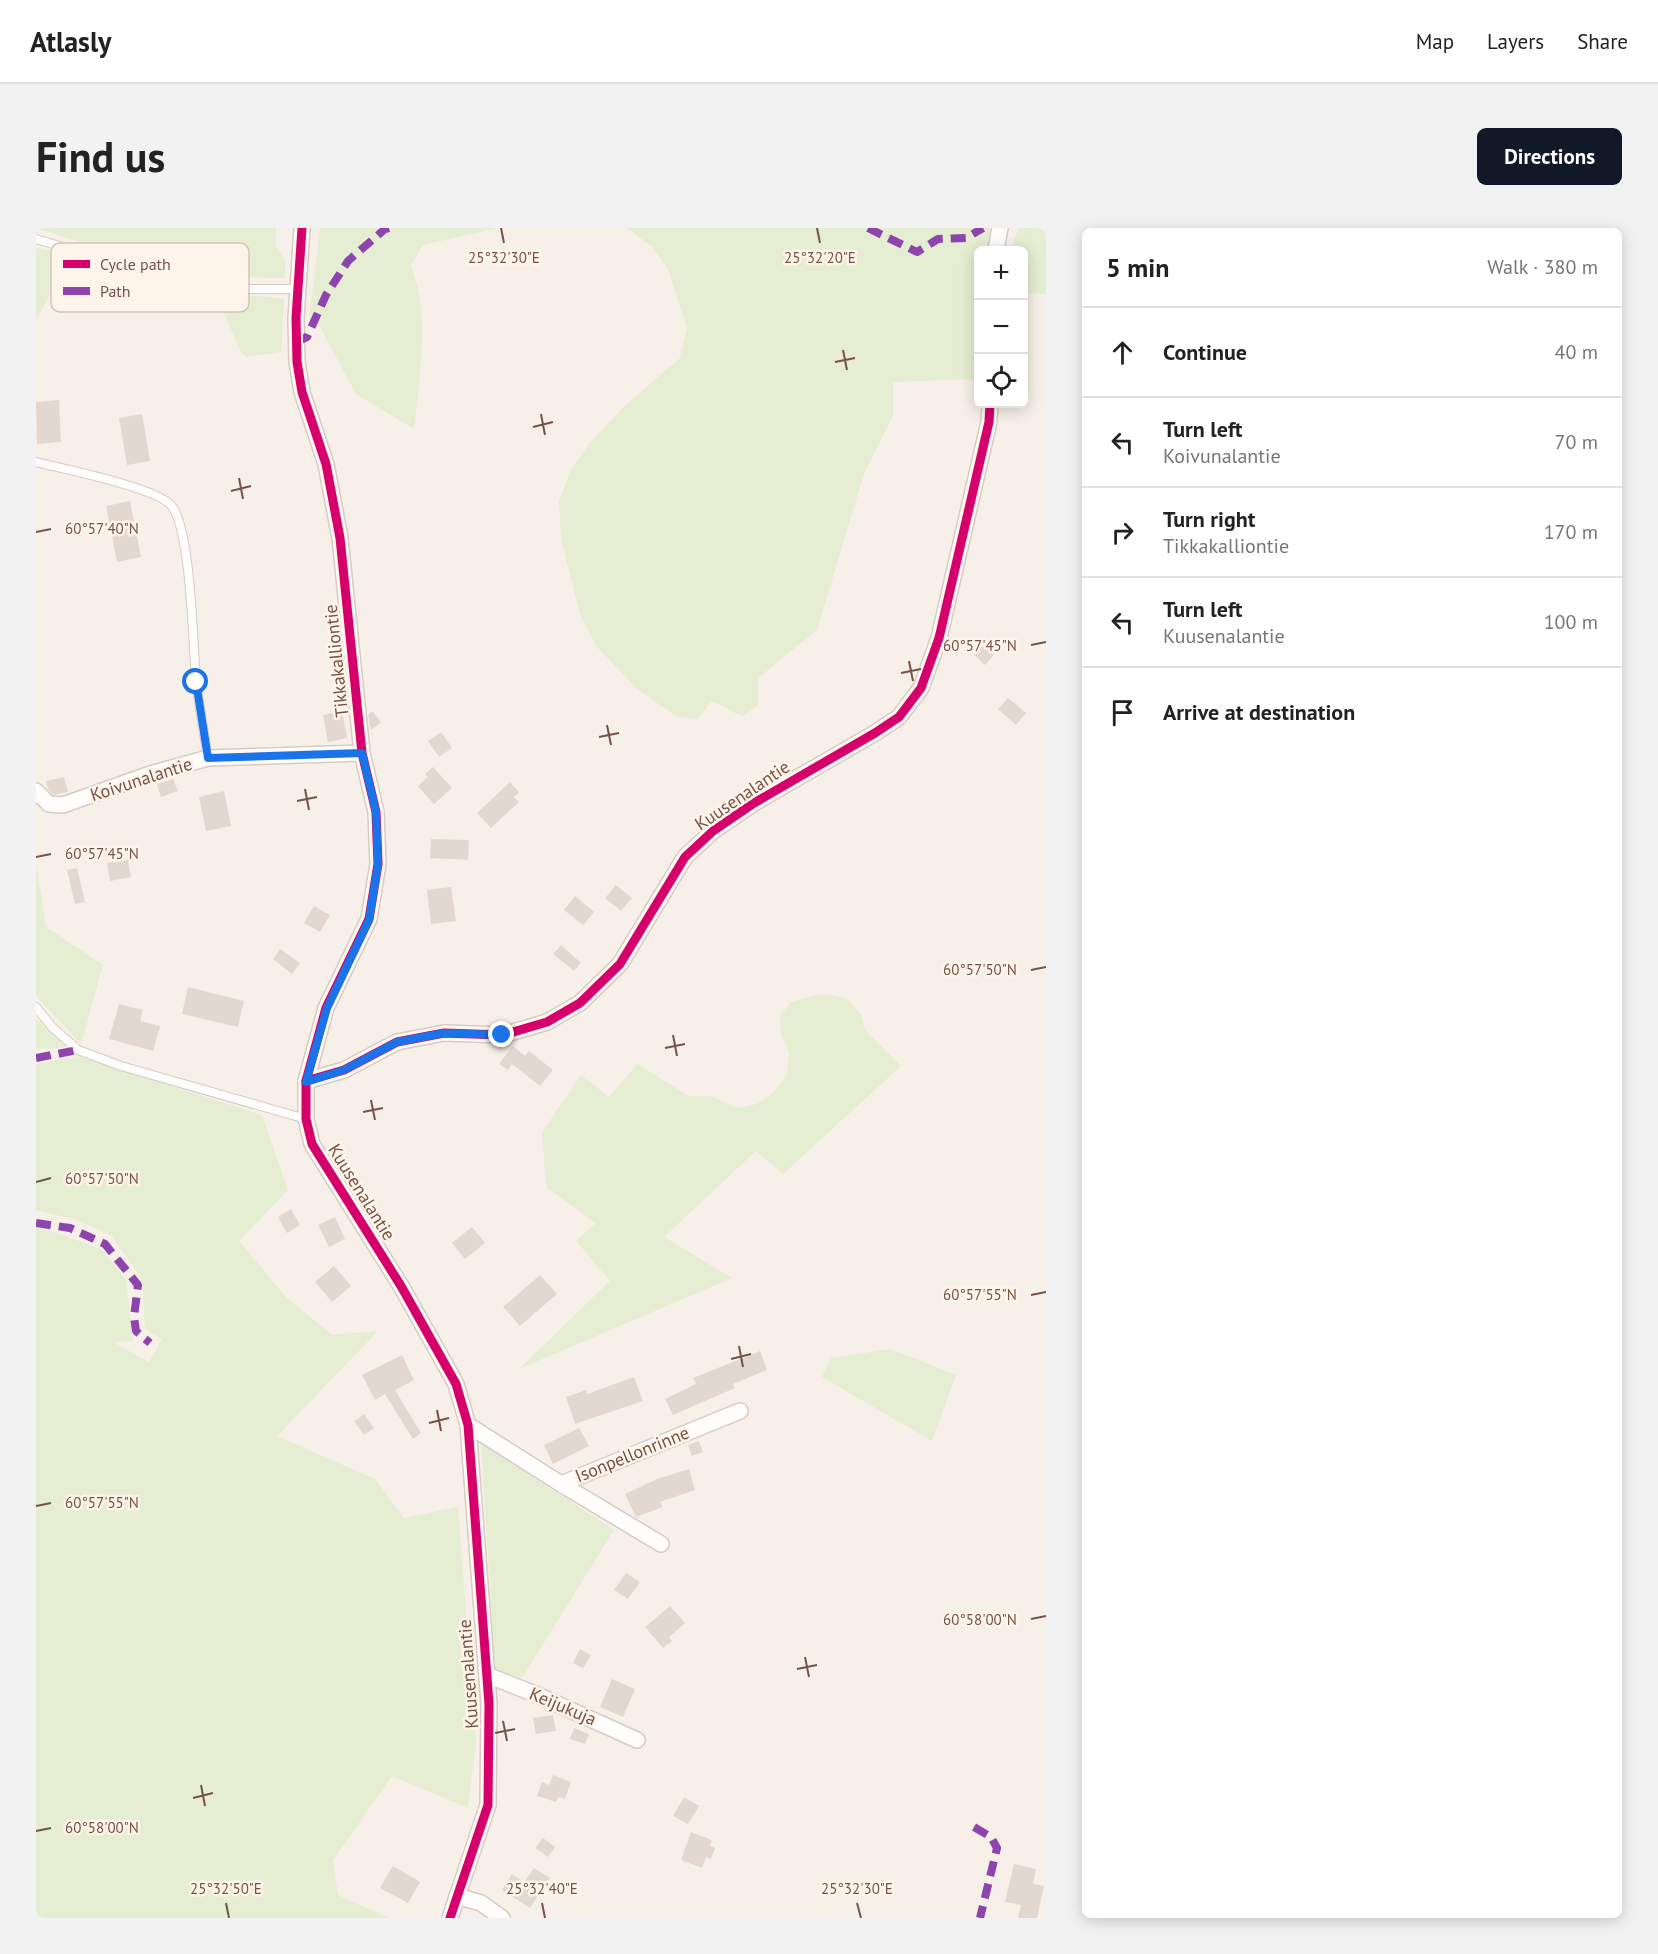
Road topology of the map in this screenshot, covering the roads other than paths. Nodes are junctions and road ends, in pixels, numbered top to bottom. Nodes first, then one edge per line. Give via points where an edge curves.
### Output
1 (302, 228) edge
2 (1000, 228) edge
3 (36, 239) edge
4 (51, 243) edge
5 (997, 246) edge
6 (249, 289) edge
7 (297, 290) junction
8 (990, 408) edge
9 (36, 462) edge
10 (362, 753) junction
11 (208, 758) junction
12 (36, 791) edge
13 (36, 1007) edge
14 (306, 1082) junction
15 (306, 1119) junction
16 (740, 1411) dead end
17 (468, 1425) junction
18 (561, 1484) junction
19 (661, 1544) dead end
20 (487, 1675) junction
21 (638, 1740) dead end
22 (457, 1896) junction
23 (450, 1918) edge
24 (502, 1918) edge

1 - 7 street, Tikkakalliontie
2 - 5 street
3 - 4 lane
6 - 7 lane
7 - 10 street, Tikkakalliontie via 297,362 337,518
8 - 14 street, Kuusenalantie via 939,638 921,688 899,717 754,803 706,837 685,857 620,964 580,1003 547,1022 502,1035 444,1033 397,1042 344,1070
9 - 11 lane via 148,491 170,504 180,519 196,682
10 - 11 street, Koivunalantie
10 - 14 street, Tikkakalliontie via 376,812 378,864 369,920 327,1008
11 - 12 street, Koivunalantie via 63,805 49,804
13 - 15 lane via 78,1050
14 - 15 street, Kuusenalantie
15 - 17 street, Kuusenalantie via 312,1144 401,1286 456,1384
16 - 18 street, Isonpellonrinne
17 - 18 street, Isonpellonrinne
17 - 20 street, Kuusenalantie
18 - 19 street
20 - 21 street, Keijukuja
20 - 22 street, Kuusenalantie via 488,1805
22 - 23 street, Kuusenalantie
22 - 24 street via 481,1903

